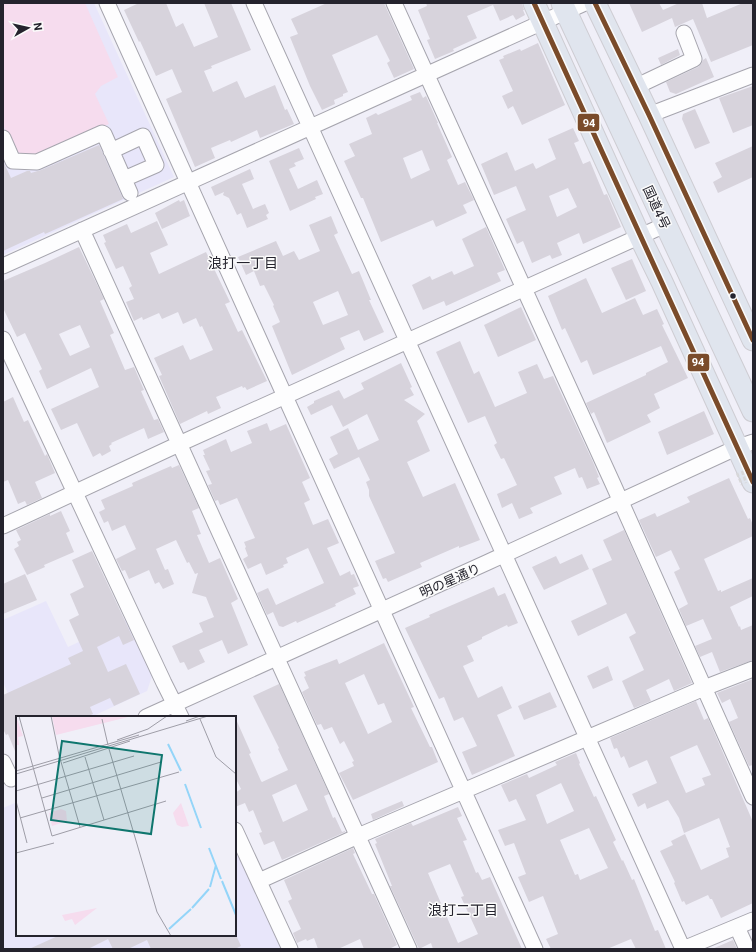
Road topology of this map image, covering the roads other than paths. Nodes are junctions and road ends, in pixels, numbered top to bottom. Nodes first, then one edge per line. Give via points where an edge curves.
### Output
1 (107, 3) edge
2 (254, 3) edge
3 (394, 3) edge
4 (585, 3) edge
5 (595, 3) edge
6 (564, 7) edge
7 (539, 12) edge
8 (684, 33) dead end
9 (426, 74) junction
10 (753, 75) edge
11 (635, 87) junction
12 (649, 115) junction
13 (310, 127) junction
14 (3, 138) edge
15 (169, 140) junction
16 (149, 148) junction
17 (111, 151) junction
18 (124, 179) junction
19 (189, 182) junction
20 (130, 193) dead end
21 (666, 225) junction
22 (82, 230) junction
23 (640, 237) junction
24 (3, 266) edge
25 (524, 289) junction
26 (3, 340) edge
27 (753, 340) edge
28 (408, 341) junction
29 (285, 397) junction
30 (753, 411) edge
31 (179, 444) junction
32 (745, 445) edge
33 (744, 479) edge
34 (76, 492) junction
35 (621, 502) junction
36 (3, 526) edge
37 (504, 555) junction
38 (381, 610) junction
39 (276, 658) junction
40 (753, 669) edge
41 (704, 688) junction
42 (178, 710) edge
43 (151, 716) edge
44 (588, 738) junction
45 (3, 762) edge
46 (10, 779) edge
47 (464, 792) junction
48 (753, 798) edge
49 (236, 832) edge
50 (358, 836) junction
51 (259, 881) junction
52 (753, 920) edge
53 (737, 927) junction
54 (290, 949) edge
55 (408, 949) edge
56 (535, 949) edge
57 (683, 949) edge
58 (747, 949) edge

1 - 15 street
2 - 13 street
3 - 9 street
4 - 6 street
5 - 11 highway
6 - 7 street
6 - 21 highway, 国道4号
7 - 9 street
7 - 23 highway
8 - 11 street via 694,59
9 - 13 street
9 - 25 street
10 - 12 street
11 - 12 highway
12 - 27 highway
13 - 19 street
13 - 28 street
14 - 17 street via 13,161 37,162 102,133
15 - 16 street
15 - 19 street
16 - 17 street via 143,136
16 - 18 street via 156,165
17 - 18 street
18 - 20 street
19 - 22 street
19 - 29 street
21 - 23 street
21 - 30 highway, 国道4号
22 - 24 street
22 - 31 street
23 - 25 street
23 - 32 highway
25 - 28 street
25 - 35 street
26 - 34 street
28 - 29 street
28 - 37 street
29 - 31 street
29 - 38 street
31 - 34 street
31 - 39 street
32 - 33 highway
32 - 35 street, 明の星通り
34 - 36 street
34 - 42 street
35 - 37 street, 明の星通り
35 - 41 street
37 - 38 street, 明の星通り
37 - 44 street
38 - 39 street, 明の星通り
38 - 47 street
39 - 42 street, 明の星通り
39 - 50 street
40 - 41 street
41 - 44 street
41 - 48 street
42 - 43 street, 明の星通り
44 - 47 street
44 - 57 street
45 - 46 street
47 - 50 street
47 - 56 street
49 - 51 street
50 - 51 street
50 - 55 street
51 - 54 street
52 - 53 street
53 - 57 street
53 - 58 street

